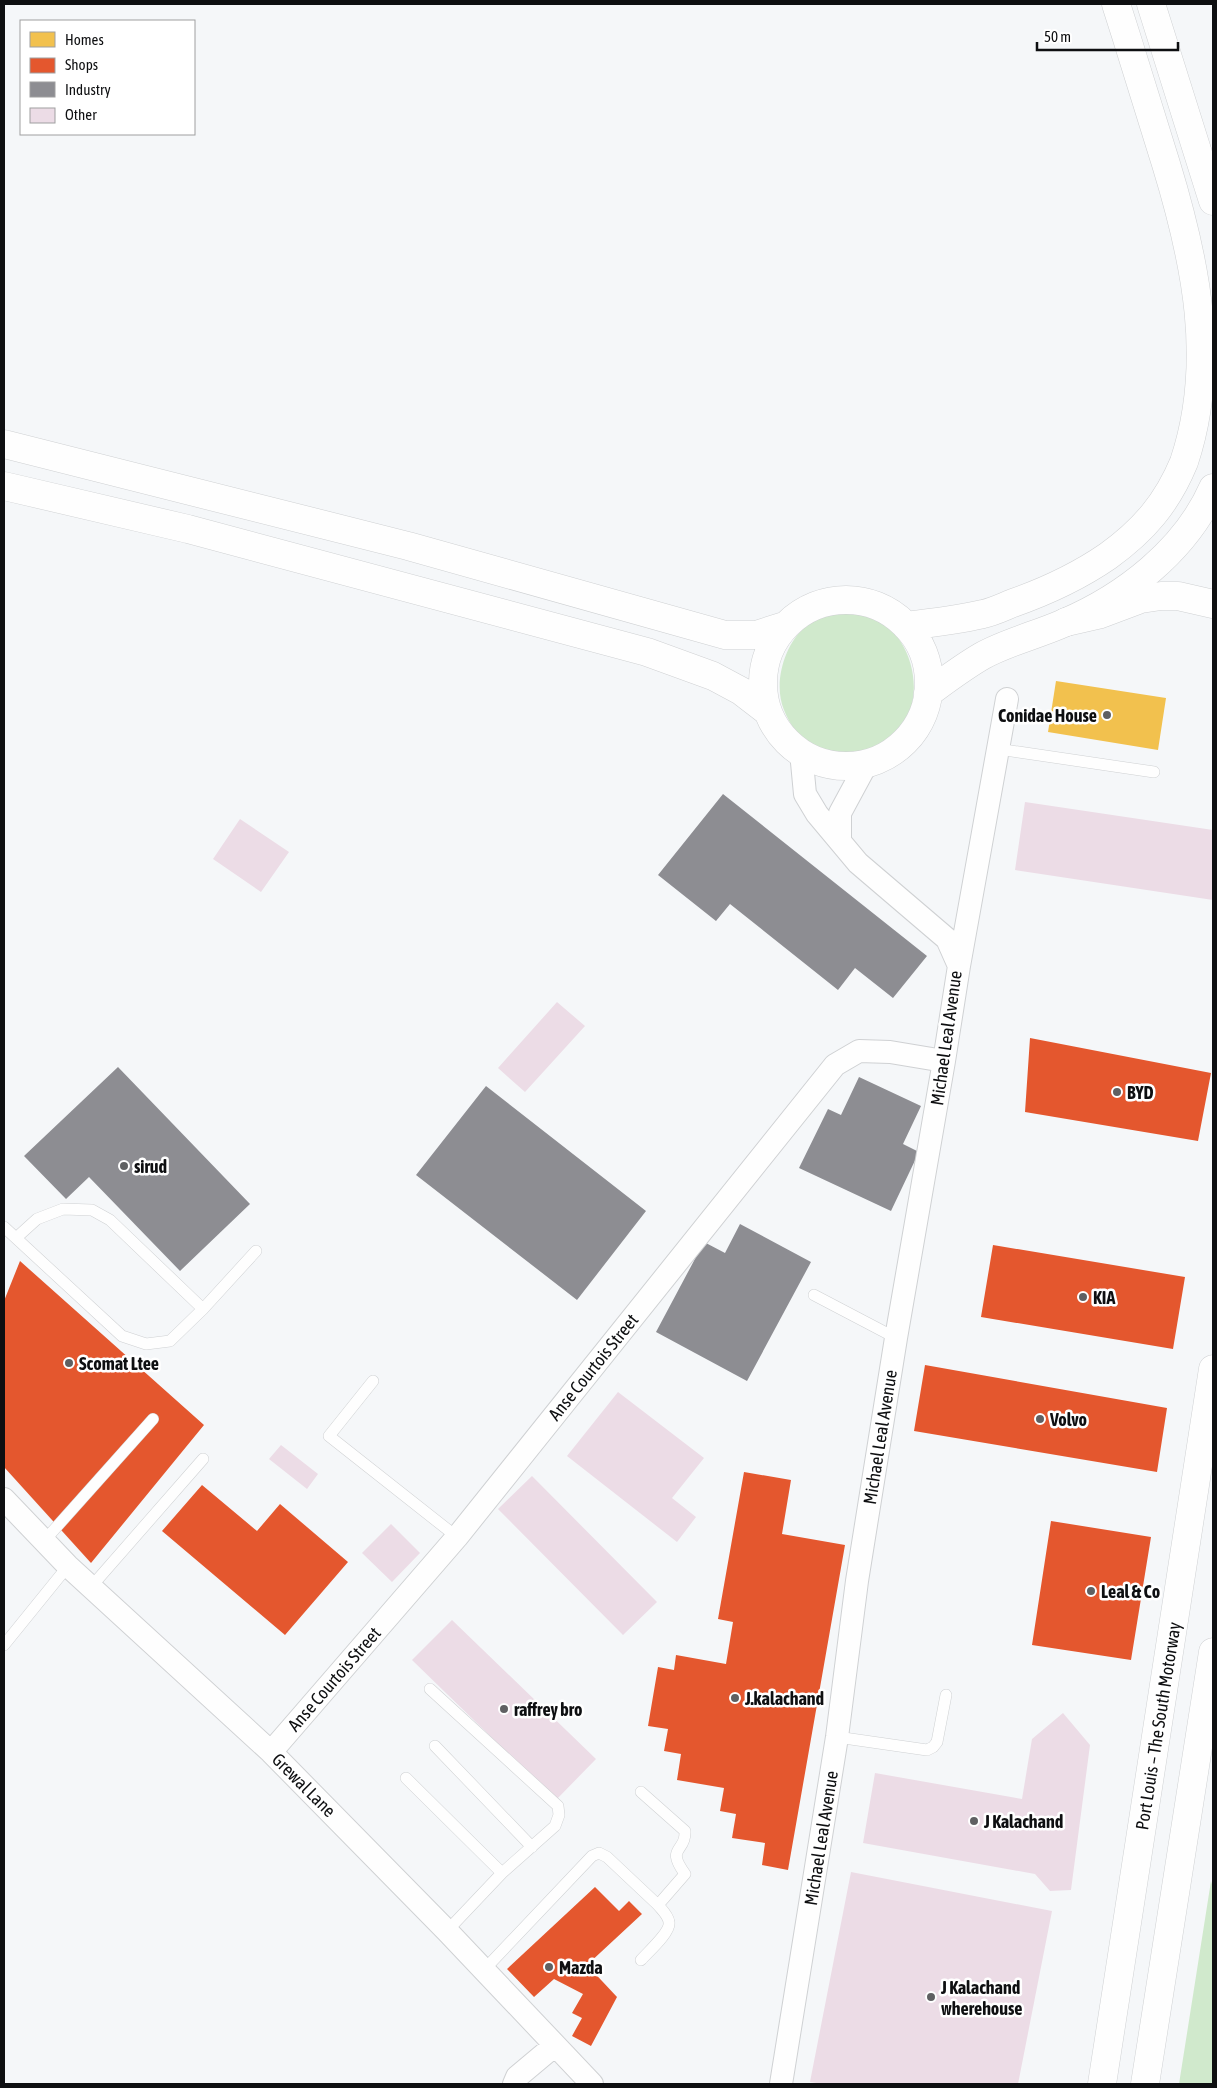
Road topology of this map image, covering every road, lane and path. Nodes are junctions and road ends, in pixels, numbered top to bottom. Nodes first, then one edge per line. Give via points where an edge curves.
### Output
1 (1116, 4) edge
2 (1151, 4) edge
3 (1213, 201) edge
4 (4, 444) edge
5 (4, 486) edge
6 (1213, 488) edge
7 (1213, 604) edge
8 (1066, 622) junction
9 (784, 626) junction
10 (906, 626) junction
11 (928, 693) junction
12 (1007, 699) dead end
13 (767, 711) junction
14 (998, 748) junction
15 (801, 752) junction
16 (867, 763) junction
17 (1154, 772) dead end
18 (840, 839) junction
19 (959, 966) junction
20 (944, 1061) junction
21 (4, 1227) edge
22 (16, 1238) junction
23 (256, 1251) dead end
24 (814, 1295) dead end
25 (203, 1309) junction
26 (896, 1338) junction
27 (1213, 1369) edge
28 (373, 1381) dead end
29 (153, 1419) dead end
30 (203, 1459) dead end
31 (4, 1499) edge
32 (457, 1537) junction
33 (44, 1541) junction
34 (68, 1566) junction
35 (91, 1587) junction
36 (4, 1645) edge
37 (1213, 1652) edge
38 (430, 1689) dead end
39 (946, 1695) dead end
40 (1213, 1699) edge
41 (837, 1737) junction
42 (435, 1746) dead end
43 (271, 1752) junction
44 (406, 1778) dead end
45 (641, 1792) dead end
46 (532, 1847) junction
47 (502, 1873) junction
48 (658, 1905) junction
49 (447, 1932) junction
50 (641, 1960) dead end
51 (483, 1971) junction
52 (554, 2046) junction
53 (514, 2084) edge
54 (592, 2084) edge
55 (781, 2084) edge
56 (1102, 2084) edge
57 (1144, 2084) edge
58 (1163, 2084) edge

1 - 10 main road via 1188,237 1201,295 1206,348 1204,397 1194,439 1178,477 1159,509 1131,540 1084,573 985,614
2 - 3 main road
4 - 9 main road via 408,546 725,635 756,635
5 - 13 main road via 197,531 647,652 714,676
6 - 8 main road via 1207,503 1157,564 1122,592
7 - 8 main road via 1162,596 1141,599 1101,614
8 - 11 main road via 984,655
9 - 10 main road via 815,606 845,600 867,603 888,611
9 - 13 main road via 771,645 764,666 763,689
10 - 11 main road via 924,657
11 - 16 main road via 924,712 902,744 886,756
12 - 14 street
13 - 15 main road via 780,734
14 - 17 lane
14 - 19 street
15 - 16 main road via 822,762 844,765
15 - 18 street, Michael Leal Avenue via 805,794 817,814
16 - 18 street via 840,813
18 - 19 street, Michael Leal Avenue via 858,863 947,939
19 - 20 street, Michael Leal Avenue
20 - 26 street, Michael Leal Avenue
20 - 32 street, Anse Courtois Street via 890,1052 860,1051 835,1064
21 - 22 lane
22 - 25 lane via 37,1219 62,1209 92,1210 110,1220
22 - 25 lane via 122,1336 146,1344 170,1341
23 - 25 lane
24 - 26 lane
26 - 41 street, Michael Leal Avenue via 857,1581
27 - 56 main road, Port Louis – The South Motorway
28 - 32 lane via 329,1436
29 - 33 lane
30 - 35 lane
31 - 33 street, Grewal Lane
32 - 43 street, Anse Courtois Street
33 - 34 street, Grewal Lane
34 - 35 street, Grewal Lane
34 - 36 lane
35 - 43 street, Grewal Lane
37 - 57 main road
38 - 46 lane via 558,1806 560,1816 555,1826
39 - 41 lane via 937,1742 927,1750
40 - 58 main road via 1211,1776
41 - 55 street, Michael Leal Avenue
42 - 46 lane
43 - 49 street, Grewal Lane
44 - 47 lane
45 - 48 lane via 685,1831 686,1839 676,1856 685,1874
46 - 47 lane
47 - 49 lane
48 - 50 lane via 669,1923 667,1931
48 - 51 lane via 607,1858 600,1853 592,1856
49 - 51 street, Grewal Lane
51 - 52 street, Grewal Lane
52 - 53 street via 517,2077
52 - 54 street, Grewal Lane

